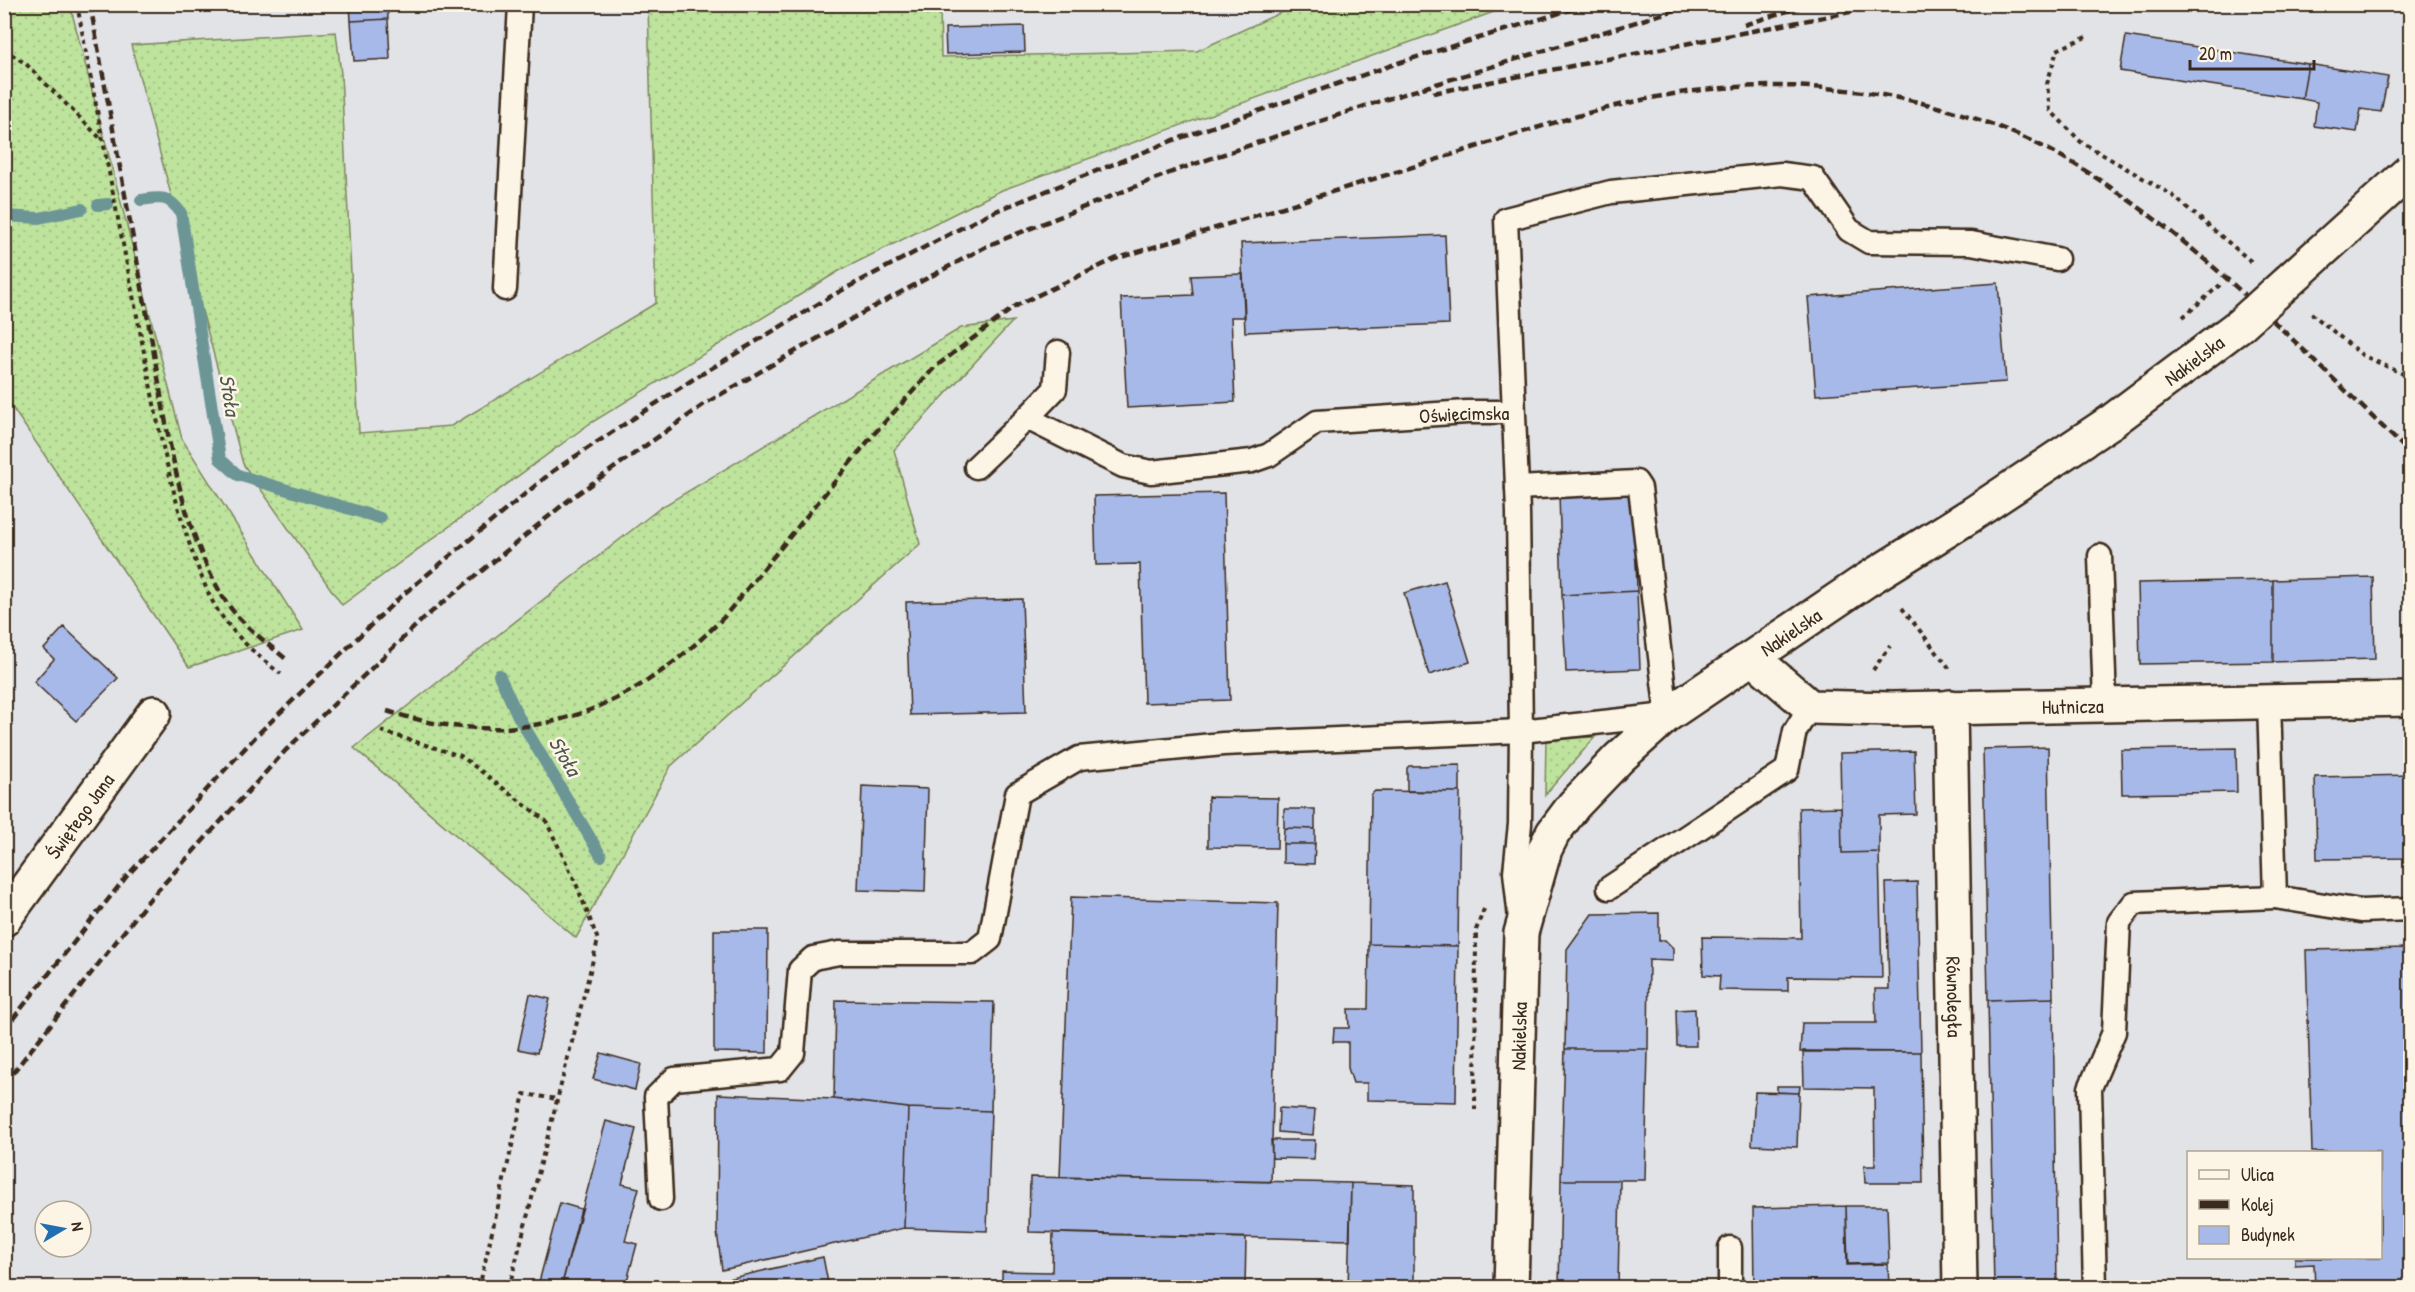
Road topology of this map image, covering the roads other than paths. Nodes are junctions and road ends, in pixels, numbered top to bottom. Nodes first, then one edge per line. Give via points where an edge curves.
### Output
1 (520, 4) edge
2 (2410, 171) edge
3 (2057, 259) dead end
4 (505, 289) dead end
5 (1058, 352) dead end
6 (1513, 412) junction
7 (1027, 418) junction
8 (976, 467) dead end
9 (1517, 488) junction
10 (2100, 556) dead end
11 (1754, 658) junction
12 (1953, 692) junction
13 (2410, 699) edge
14 (2269, 701) junction
15 (2105, 704) junction
16 (1810, 706) junction
17 (154, 713) dead end
18 (1667, 715) junction
19 (1521, 731) junction
20 (1610, 888) dead end
21 (2276, 897) junction
22 (2410, 909) edge
23 (4, 919) edge
24 (1521, 933) junction
25 (661, 1200) dead end
26 (1730, 1248) dead end
27 (1511, 1287) edge
28 (1730, 1287) edge
29 (1960, 1287) edge
30 (2095, 1287) edge

1 - 4 lane
2 - 11 street, Nakielska, bridge via 2240,325 2112,421
3 - 6 lane via 1971,243 1869,242 1849,230 1813,178 1782,174 1611,192 1506,219
5 - 7 lane via 1055,389
6 - 7 lane, Oświęcimska via 1317,422 1269,455 1252,461 1151,472 1123,466
6 - 9 lane, Oświęcimska
7 - 8 lane
9 - 18 lane via 1636,482 1640,488
9 - 19 lane, Oświęcimska
10 - 15 lane
11 - 16 street
11 - 18 street, Nakielska
12 - 15 street, Hutnicza
12 - 16 street, Hutnicza via 1891,709
12 - 29 street, Równoległa
13 - 14 street, Hutnicza
14 - 15 street, Hutnicza
14 - 21 lane
16 - 20 lane via 1795,731 1786,770
17 - 23 street, Świętego Jana
18 - 19 lane
18 - 24 street, Nakielska via 1574,804 1553,833
19 - 24 lane, Oświęcimska via 1515,872
19 - 25 lane via 1223,744 1079,758 1017,794 990,939 972,953 839,953 813,958 800,970 793,1053 780,1069 674,1079 656,1097
21 - 22 lane via 2361,910
21 - 30 lane via 2134,903 2119,922 2114,1032 2090,1088
24 - 27 street, Nakielska
26 - 28 lane

